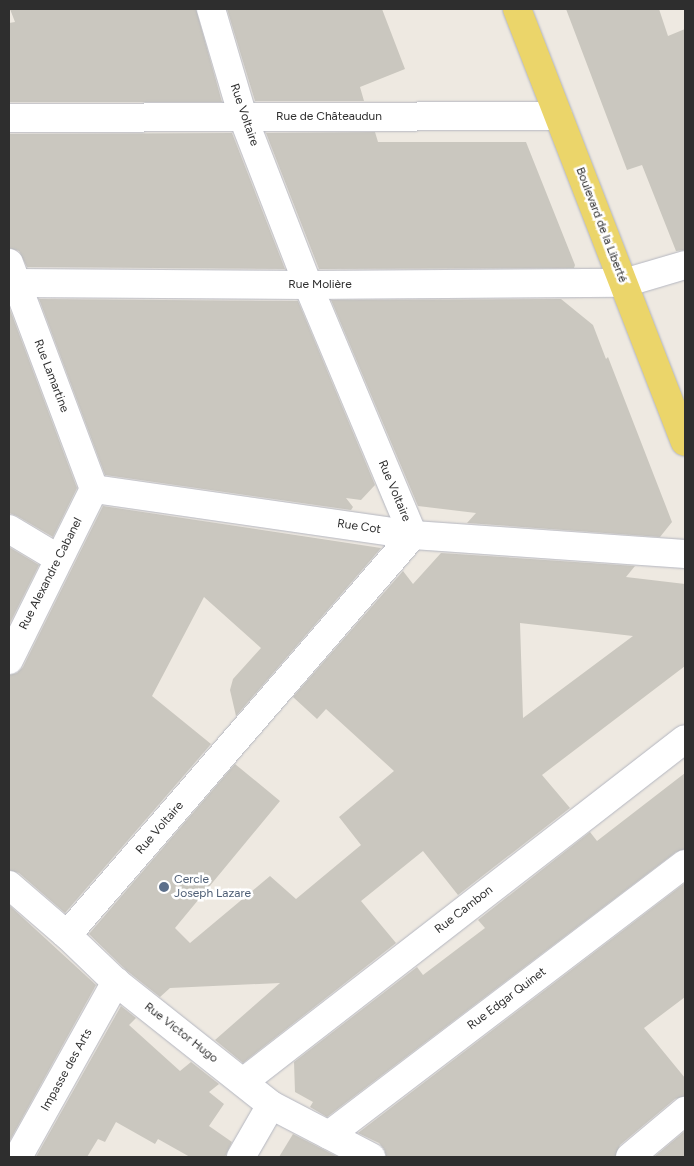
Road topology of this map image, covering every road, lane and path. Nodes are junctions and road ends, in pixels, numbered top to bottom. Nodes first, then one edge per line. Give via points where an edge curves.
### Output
1 (211, 9) edge
2 (517, 9) edge
3 (558, 116) junction
4 (243, 117) junction
5 (9, 118) edge
6 (685, 265) edge
7 (12, 273) edge
8 (624, 283) junction
9 (308, 285) junction
10 (685, 442) edge
11 (94, 489) junction
12 (9, 529) edge
13 (413, 535) junction
14 (685, 554) edge
15 (59, 559) junction
16 (9, 660) edge
17 (685, 739) edge
18 (685, 864) edge
19 (9, 885) edge
20 (67, 935) junction
21 (116, 982) junction
22 (242, 1082) junction
23 (271, 1105) junction
24 (685, 1111) edge
25 (329, 1135) junction
26 (18, 1157) edge
27 (241, 1157) edge
28 (371, 1157) edge
29 (630, 1157) edge

1 - 4 street, Rue Voltaire
2 - 3 main road, Boulevard de la Liberté
3 - 4 street, Rue de Châteaudun
3 - 8 main road, Boulevard de la Liberté
4 - 5 street, Rue de Châteaudun
4 - 9 street, Rue Voltaire
6 - 8 street, Rue Molière
7 - 9 street, Rue Molière
7 - 11 street, Rue Lamartine
8 - 9 street, Rue Molière
8 - 10 main road, Boulevard de la Liberté
9 - 13 street, Rue Voltaire
11 - 13 street, Rue Cot
11 - 15 street, Rue Alexandre Cabanel
12 - 15 street
13 - 14 street, Rue Cot
13 - 20 street, Rue Voltaire
15 - 16 street, Rue Alexandre Cabanel
17 - 22 street, Rue Cambon
18 - 25 street, Rue Edgar Quinet
19 - 20 street, Rue Victor Hugo
20 - 21 street, Rue Victor Hugo
21 - 22 street, Rue Victor Hugo
21 - 26 street, Impasse des Arts
22 - 23 street, Rue Victor Hugo
23 - 25 street, Rue Victor Hugo
23 - 27 street
24 - 29 street
25 - 28 street, Rue Victor Hugo

